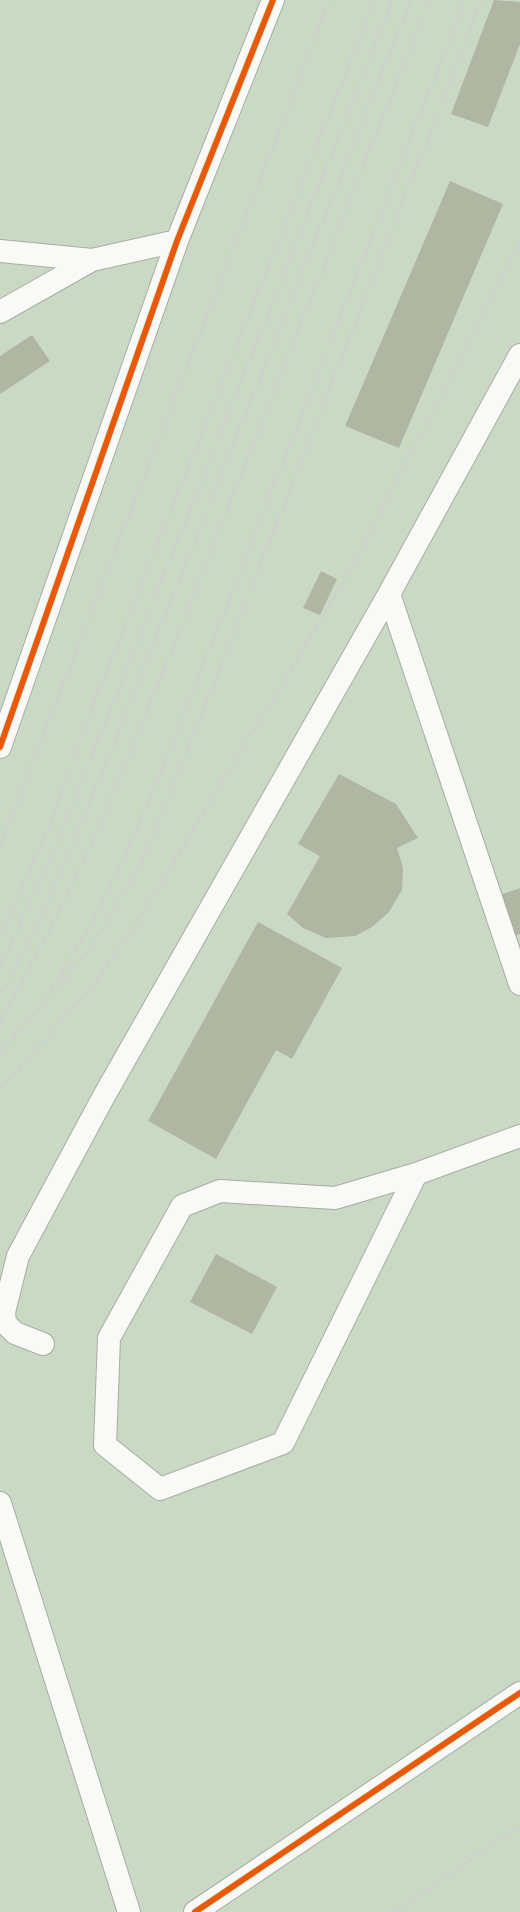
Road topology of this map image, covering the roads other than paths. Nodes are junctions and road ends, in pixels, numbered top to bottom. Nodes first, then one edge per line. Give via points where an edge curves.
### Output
1 (273, 0) edge
2 (177, 241) junction
3 (0, 251) edge
4 (92, 260) junction
5 (0, 312) edge
6 (520, 355) edge
7 (388, 594) junction
8 (0, 747) edge
9 (520, 984) edge
10 (520, 1136) edge
11 (416, 1174) junction
12 (43, 1344) dead end
13 (0, 1503) edge
14 (520, 1693) edge
15 (129, 1912) edge
16 (195, 1912) edge

1 - 2 street
2 - 4 street
2 - 8 street
3 - 4 street
4 - 5 street
6 - 7 street
7 - 9 street
7 - 12 street via 104,1096 18,1256 4,1312 5,1323 15,1333
10 - 11 street
11 - 11 street via 335,1198 220,1191 182,1206 109,1338 105,1446 160,1489 283,1443
13 - 15 street
14 - 16 street

